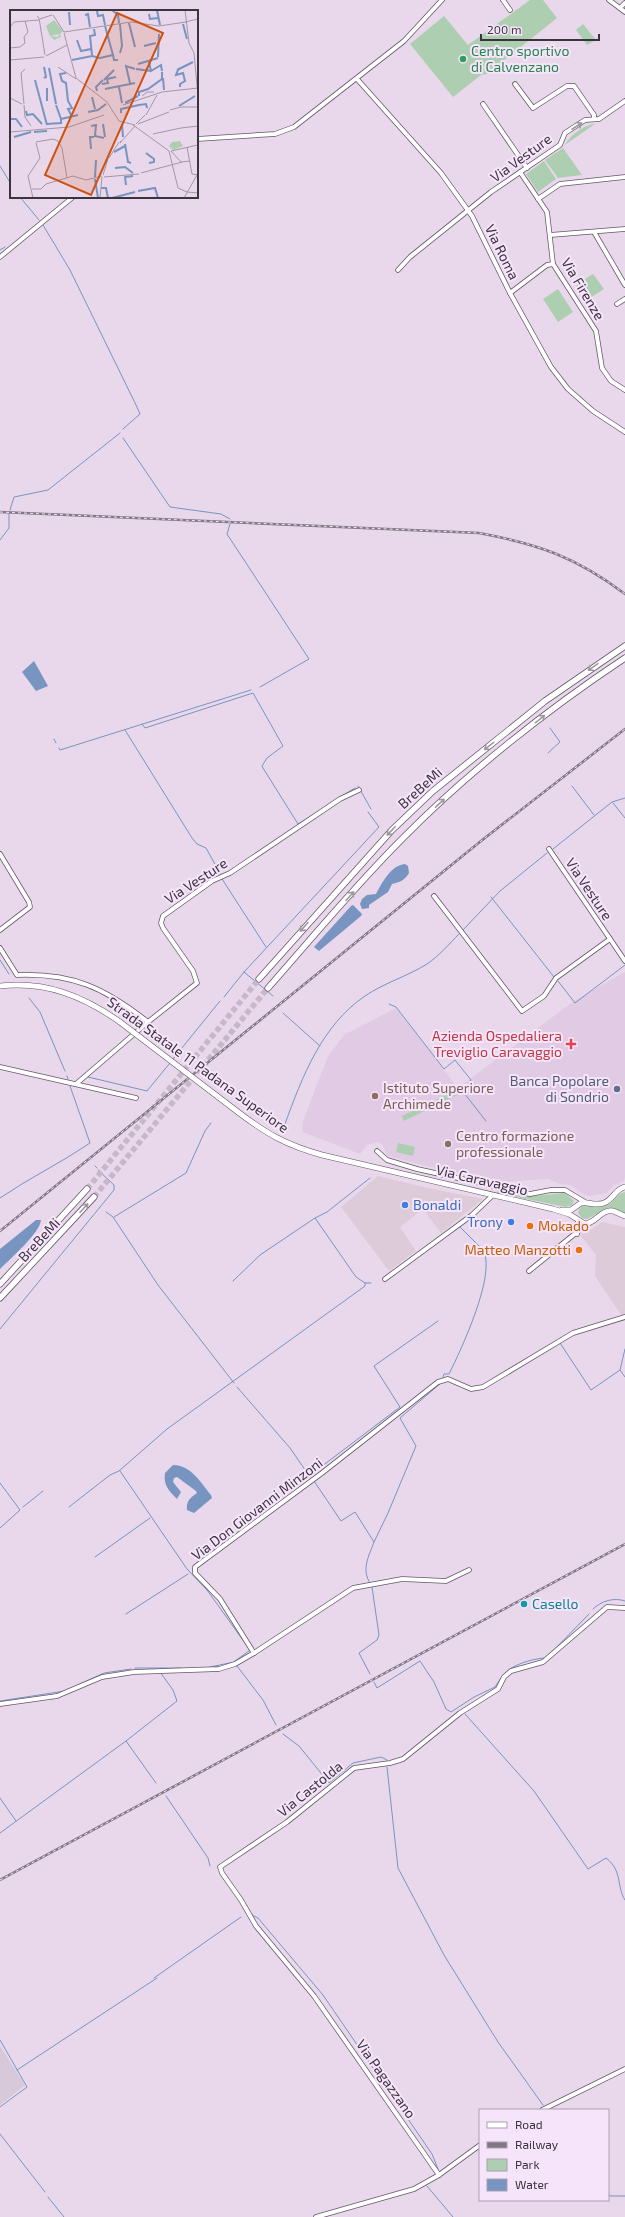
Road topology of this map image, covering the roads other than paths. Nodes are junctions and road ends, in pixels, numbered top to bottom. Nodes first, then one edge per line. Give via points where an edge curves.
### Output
1 (442, 0) edge
2 (503, 0) edge
3 (609, 0) edge
4 (625, 3) edge
5 (620, 8) junction
6 (510, 10) dead end
7 (625, 12) edge
8 (357, 79) junction
9 (516, 84) dead end
10 (625, 101) edge
11 (483, 104) dead end
12 (594, 119) junction
13 (198, 139) edge
14 (527, 168) junction
15 (520, 172) junction
16 (625, 178) edge
17 (72, 198) edge
18 (538, 199) junction
19 (468, 211) junction
20 (625, 229) edge
21 (594, 232) junction
22 (550, 236) junction
23 (0, 257) edge
24 (553, 264) junction
25 (398, 270) dead end
26 (625, 285) edge
27 (510, 293) junction
28 (625, 299) edge
29 (617, 304) dead end
30 (625, 390) edge
31 (625, 432) edge
32 (625, 646) edge
33 (625, 658) edge
34 (359, 790) dead end
35 (549, 849) dead end
36 (0, 854) edge
37 (434, 896) dead end
38 (0, 930) edge
39 (610, 939) junction
40 (0, 948) edge
41 (625, 961) edge
42 (259, 979) tunnel mouth
43 (0, 986) edge
44 (268, 988) tunnel mouth
45 (148, 1022) junction
46 (0, 1067) edge
47 (75, 1084) junction
48 (136, 1098) dead end
49 (377, 1151) dead end
50 (406, 1175) joint
51 (625, 1187) edge
52 (88, 1189) tunnel mouth
53 (486, 1194) junction
54 (572, 1194) junction
55 (493, 1195) junction
56 (94, 1196) tunnel mouth
57 (487, 1200) junction
58 (585, 1202) junction
59 (576, 1206) junction
60 (553, 1209) junction
61 (625, 1216) edge
62 (577, 1219) junction
63 (588, 1224) junction
64 (577, 1234) junction
65 (529, 1271) dead end
66 (385, 1279) dead end
67 (0, 1284) edge
68 (0, 1298) edge
69 (625, 1317) edge
70 (469, 1570) dead end
71 (625, 1608) edge
72 (254, 1653) junction
73 (0, 1704) edge
74 (314, 1996) joint
75 (625, 2069) edge
76 (544, 2109) edge
77 (479, 2146) edge
78 (440, 2175) junction
79 (316, 2217) edge

1 - 8 street via 404,41
2 - 6 street
3 - 5 street
4 - 5 street
5 - 7 street
8 - 13 street via 284,132
8 - 19 street, Via Roma via 441,173
9 - 12 street via 533,108 567,86 574,86 594,115
10 - 12 street, Via Vesture via 599,119
11 - 14 street
14 -> 12 street, Via Vesture via 560,145 565,133 585,120
14 - 15 street, Via Vesture
15 - 18 street, Via Firenze
15 - 19 street, Via Vesture
16 - 18 street via 560,184
17 - 23 street
18 - 22 street, Via Firenze via 547,212
19 - 25 street, Via Vesture via 410,257
19 - 27 street, Via Roma
20 - 21 street
21 - 22 street
21 - 26 street
22 - 24 street, Via Firenze
24 - 27 street via 547,265
24 - 30 street, Via Firenze via 596,331 602,368 611,381
27 - 31 street, Via Roma via 551,367 568,389 593,411
28 - 29 street
32 -> 42 highway, BreBeMi via 545,702 433,791 392,830
44 -> 33 highway, BreBeMi via 401,840 442,801 540,718
34 - 45 street, Via Vesture via 340,799 162,916 163,928 193,971 197,983
35 - 39 street, Via Vesture
36 - 38 street via 30,907
37 - 39 street via 522,1011 544,996 556,978
39 - 41 street, Via Vesture
40 - 45 street via 17,976 56,976 89,984 114,997
43 - 50 main road, Strada Statale 11 Padana Superiore, bridge via 43,986 62,990 90,1002 269,1135 287,1144 322,1155
45 - 47 street, Via Vesture
46 - 47 street
47 - 48 street
49 - 54 street via 387,1160 408,1167 512,1191 530,1194 561,1190
50 - 53 main road, Via Caravaggio
51 - 58 main road, Via Caravaggio via 616,1190 611,1199 604,1203
52 - 67 highway, BreBeMi
53 - 55 main road, Via Caravaggio
53 - 57 street
54 - 58 street
54 - 59 street
55 - 57 street
55 - 60 main road, Via Caravaggio
68 -> 56 highway, BreBeMi
57 - 66 street via 472,1215
58 - 59 main road, Via Caravaggio
59 - 60 main road, Via Caravaggio via 567,1211
59 - 62 main road
60 - 62 main road, Via Caravaggio
61 - 63 main road via 611,1211 599,1215
62 - 63 main road, Via Caravaggio
62 - 64 street
63 - 64 street
64 - 65 street
69 - 72 street, Via Don Giovanni Minzoni via 573,1333 483,1387 471,1389 448,1379 438,1382 322,1473 195,1567 195,1573 220,1599
70 - 72 street via 446,1581 402,1579 353,1588
71 - 74 street, Via Castolda via 607,1608 543,1662 511,1671 504,1677 498,1689 460,1713 403,1759 354,1768 287,1822 220,1867 256,1926
72 - 73 street via 223,1668 128,1673 92,1680 57,1696
74 - 78 street, Via Pagazzano
75 - 76 street
77 - 78 street
78 - 79 street via 414,2188

